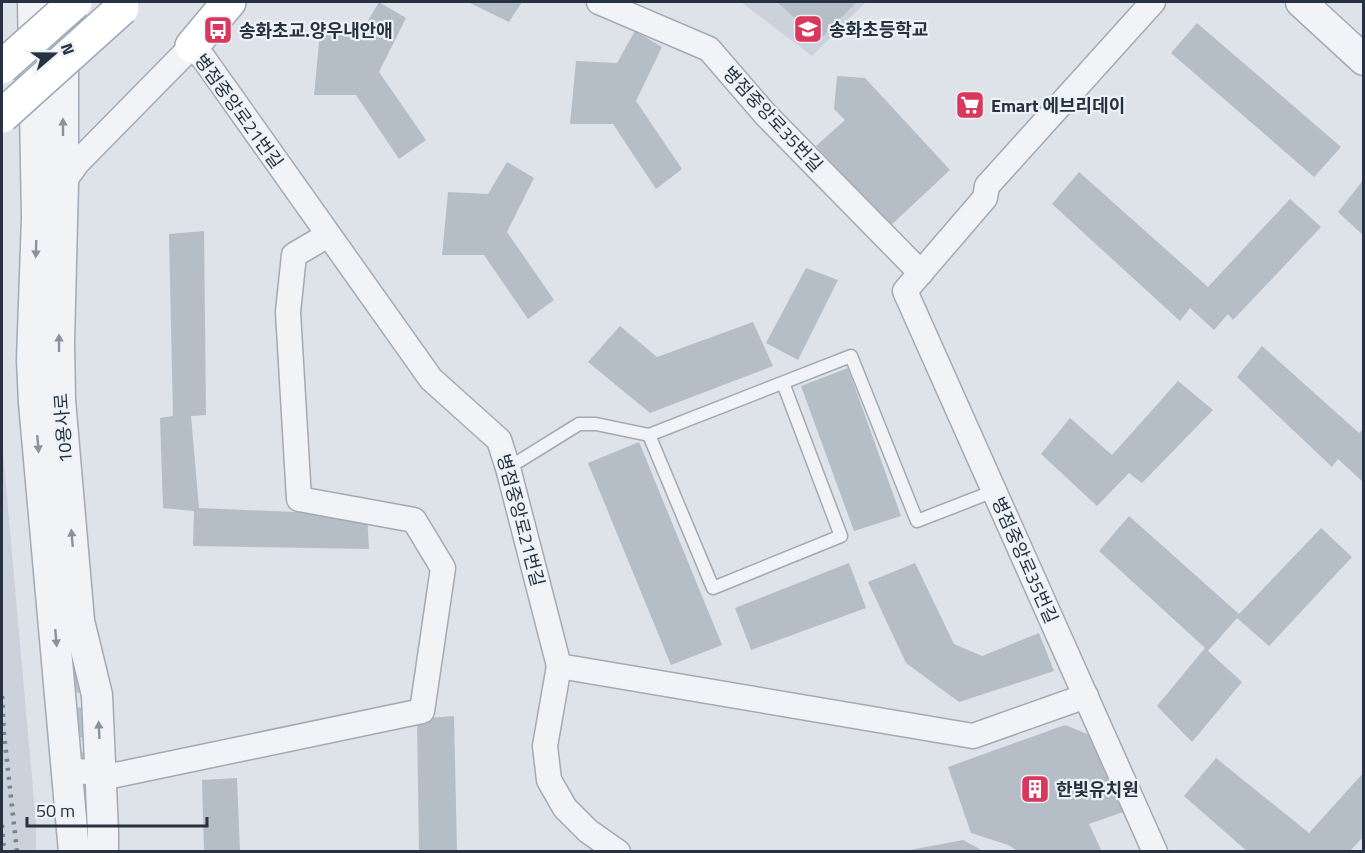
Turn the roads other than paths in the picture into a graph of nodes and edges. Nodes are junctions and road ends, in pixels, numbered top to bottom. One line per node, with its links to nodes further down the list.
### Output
1 (33, 2): 14 (street, 10용사로)
2 (63, 2): 13 (street, 10용사로, one-way to 2)
3 (75, 2): 11 (main road, bridge)
4 (229, 2): 9 (main road)
5 (599, 2): 16 (street, 병점중앙로35번길)
6 (1153, 2): 16 (street, 병점중앙로35번길)
7 (1301, 2): 10 (street)
8 (126, 5): 12 (main road, bridge)
9 (192, 46): 13 (street); 15 (street, 병점중앙로21번길)
10 (1364, 60)
11 (2, 67)
12 (2, 116)
13 (63, 182): 14 (street); 24 (street, 10용사로, one-way to 13)
14 (38, 218): 23 (street, 10용사로, one-way to 23)
15 (328, 235): 19 (street, 병점중앙로21번길); 24 (street)
16 (921, 273): 20 (street, 병점중앙로35번길)
17 (783, 383): 18 (lane); 18 (lane); 20 (lane)
18 (649, 435): 19 (lane)
19 (508, 468): 21 (street, 병점중앙로21번길)
20 (994, 490): 22 (street, 병점중앙로35번길)
21 (559, 666): 22 (street); 27 (street, 병점중앙로21번길)
22 (1086, 696): 28 (street, 병점중앙로35번길)
23 (68, 770): 24 (street); 25 (street, 10용사로)
24 (101, 773): 26 (street, 10용사로)
25 (74, 852)
26 (102, 852)
27 (618, 852)
28 (1155, 852)

